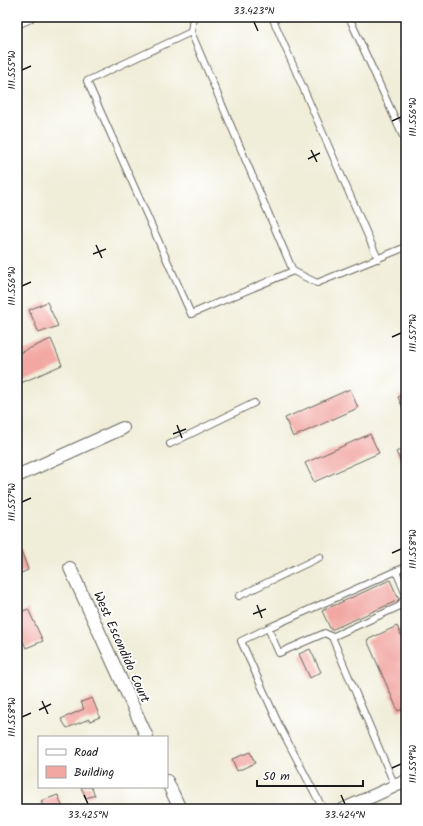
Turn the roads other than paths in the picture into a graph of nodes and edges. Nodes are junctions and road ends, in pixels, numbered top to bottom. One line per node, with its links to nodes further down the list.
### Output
1 (28, 17): 5 (street)
2 (193, 17): 6 (lane)
3 (272, 17): 9 (lane)
4 (349, 17): 7 (lane)
5 (17, 22)
6 (191, 32): 10 (lane); 10 (lane)
7 (406, 143)
8 (406, 247): 9 (lane)
9 (378, 259): 10 (lane)
10 (293, 271)
11 (254, 403): 13 (lane)
12 (123, 428): 14 (street)
13 (170, 444)
14 (17, 476)
15 (320, 557): 19 (lane)
16 (406, 567): 18 (lane)
17 (70, 568): 22 (street, West Escondido Court)
18 (396, 571): 20 (lane); 21 (lane)
19 (239, 596)
20 (268, 628): 21 (lane); 26 (lane)
21 (332, 637): 24 (lane)
22 (147, 736)
23 (168, 784): 25 (street)
24 (401, 784): 27 (street)
25 (180, 809)
26 (323, 809)
27 (344, 809)

